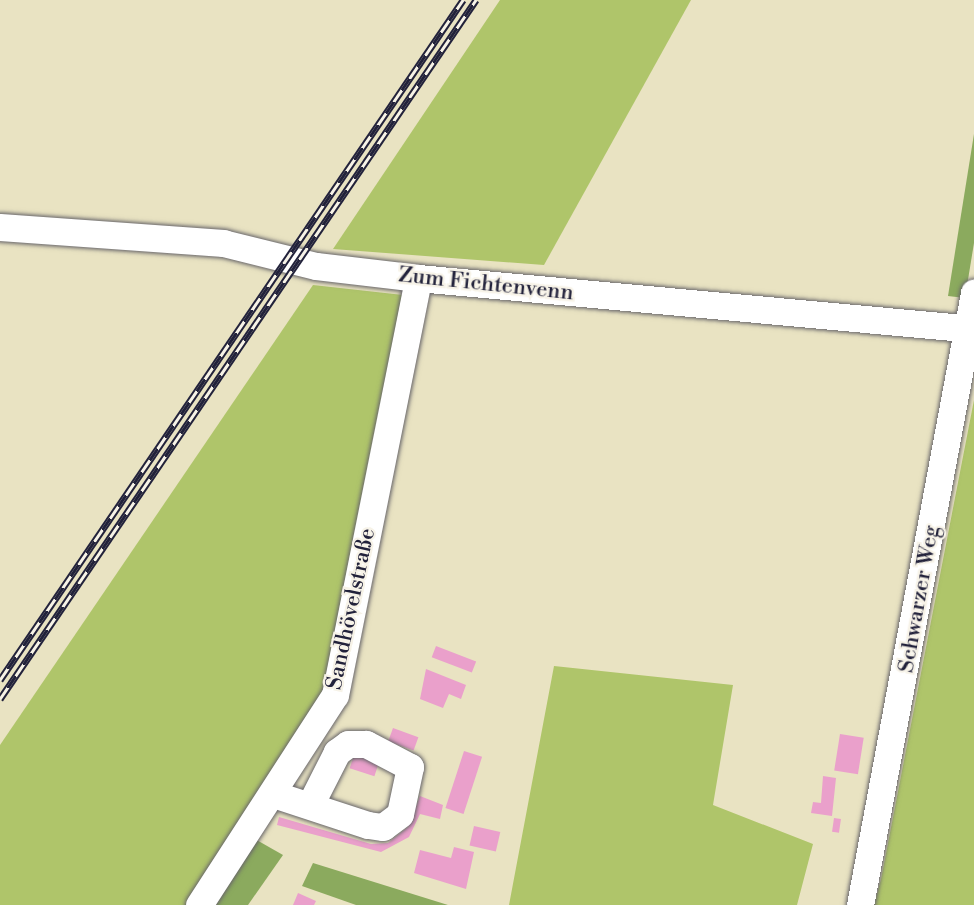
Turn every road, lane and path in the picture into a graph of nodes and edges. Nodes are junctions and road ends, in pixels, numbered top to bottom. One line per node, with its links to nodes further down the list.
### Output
1 (0, 227): 2 (street, Zum Fichtenvenn)
2 (418, 278): 4 (street, Zum Fichtenvenn); 5 (street, Sandhövelstraße)
3 (974, 293): 4 (street, Schwarzer Weg)
4 (971, 329): 8 (street, Schwarzer Weg)
5 (273, 794): 6 (street); 7 (street, Sandhövelstraße)
6 (310, 806)
7 (199, 905)
8 (860, 905)

